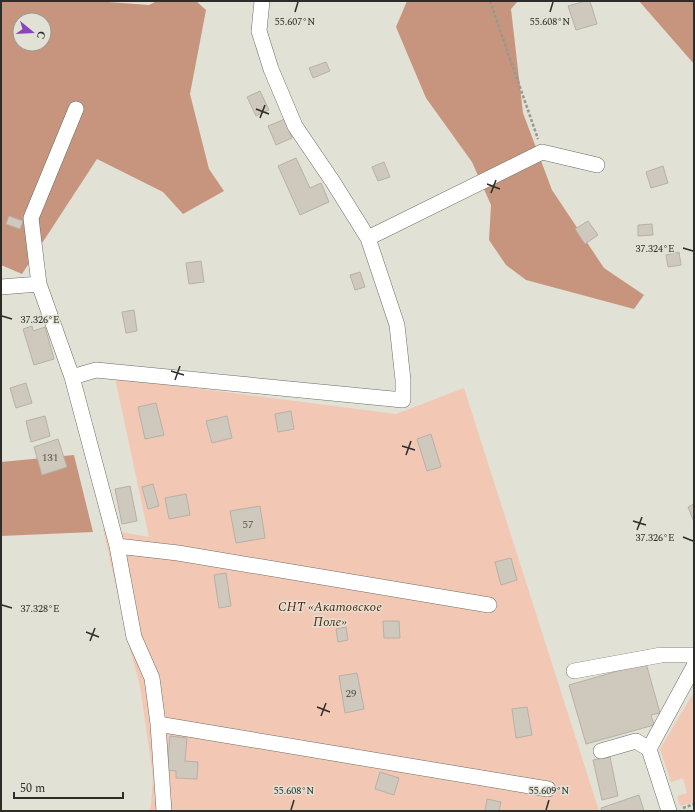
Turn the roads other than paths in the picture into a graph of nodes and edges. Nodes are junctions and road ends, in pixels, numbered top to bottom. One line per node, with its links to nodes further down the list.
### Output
1 (262, 1): 4 (street)
2 (76, 109): 5 (street)
3 (597, 164): 4 (street)
4 (368, 238): 7 (street)
5 (39, 284): 6 (street); 7 (street)
6 (1, 288)
7 (72, 377): 8 (street)
8 (117, 546): 9 (street); 13 (street)
9 (489, 605)
10 (694, 655): 12 (street)
11 (694, 666): 14 (street)
12 (574, 671)
13 (158, 724): 16 (street); 17 (street)
14 (649, 749): 15 (street); 18 (street)
15 (601, 750)
16 (548, 789)
17 (164, 811)
18 (669, 811)

